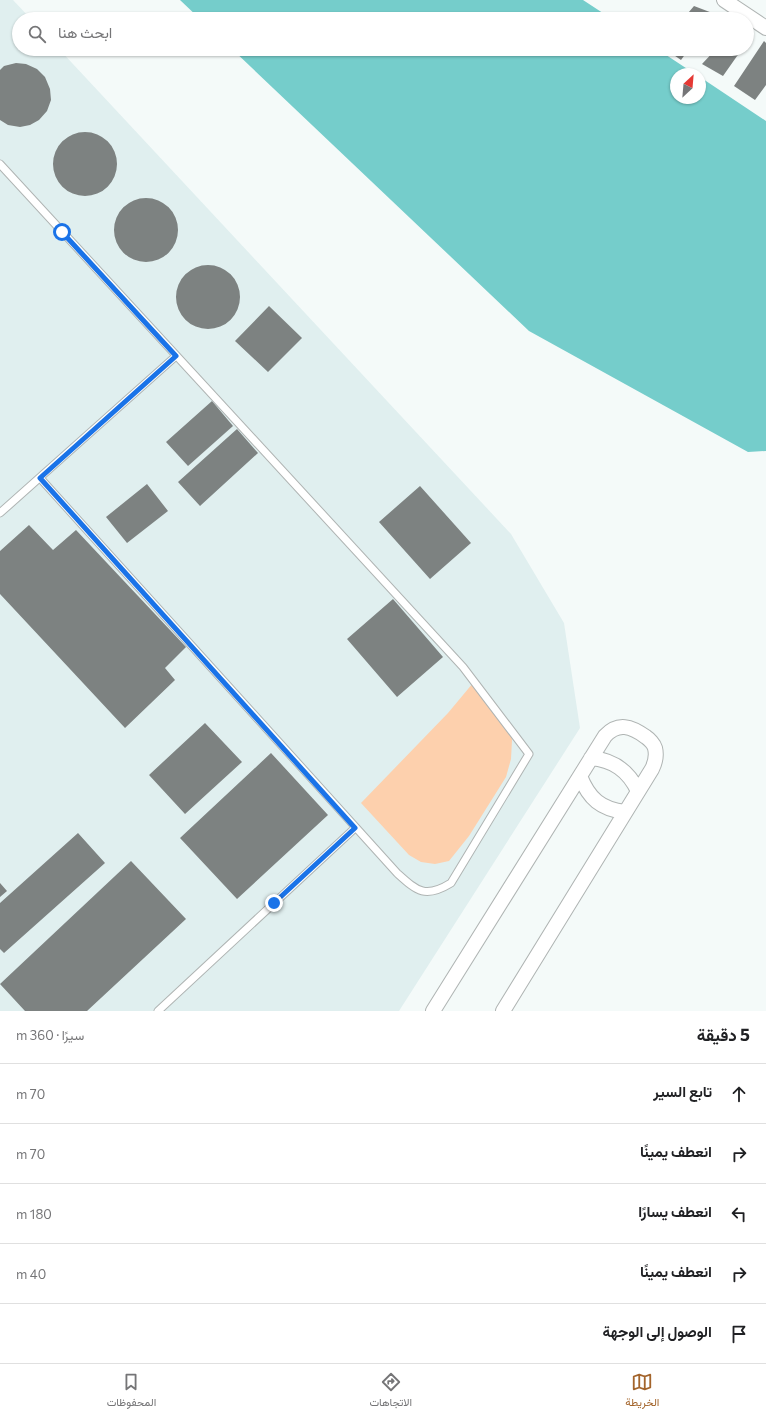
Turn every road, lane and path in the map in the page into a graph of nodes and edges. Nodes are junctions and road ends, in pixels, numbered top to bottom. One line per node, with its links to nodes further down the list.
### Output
1 (724, 0): 2 (street)
2 (744, 12)
3 (754, 18): 4 (street)
4 (765, 25)
5 (0, 164): 6 (lane)
6 (176, 356): 7 (lane); 13 (lane)
7 (40, 478): 8 (lane); 13 (lane)
8 (0, 513)
9 (591, 758): 10 (street); 11 (street); 11 (street)
10 (580, 776): 12 (street); 15 (street)
11 (638, 791): 12 (street)
12 (625, 812): 16 (street)
13 (355, 828): 14 (lane)
14 (158, 1011)
15 (434, 1011)
16 (503, 1011)

